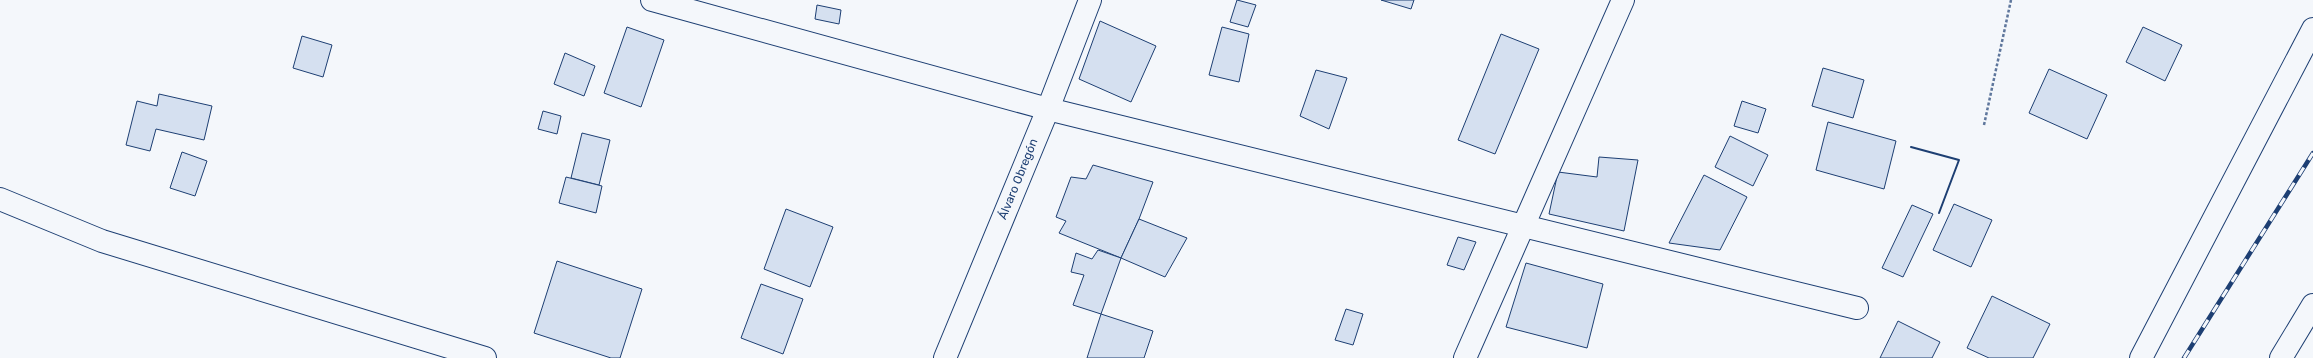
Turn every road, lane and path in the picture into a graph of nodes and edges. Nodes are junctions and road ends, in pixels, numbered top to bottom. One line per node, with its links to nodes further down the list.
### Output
1 (1090, 0): 6 (street, Álvaro Obregón)
2 (1623, 0): 9 (street)
3 (2011, 0): 7 (path)
4 (667, 2): 6 (street)
5 (2313, 29): 15 (street)
6 (1048, 109): 9 (street); 13 (street, Álvaro Obregón)
7 (1984, 125)
8 (0, 199): 12 (street)
9 (1522, 226): 11 (street); 14 (street)
10 (2313, 305): 16 (street)
11 (1858, 308)
12 (486, 358)
13 (945, 358)
14 (1465, 358)
15 (2141, 358)
16 (2281, 358)

